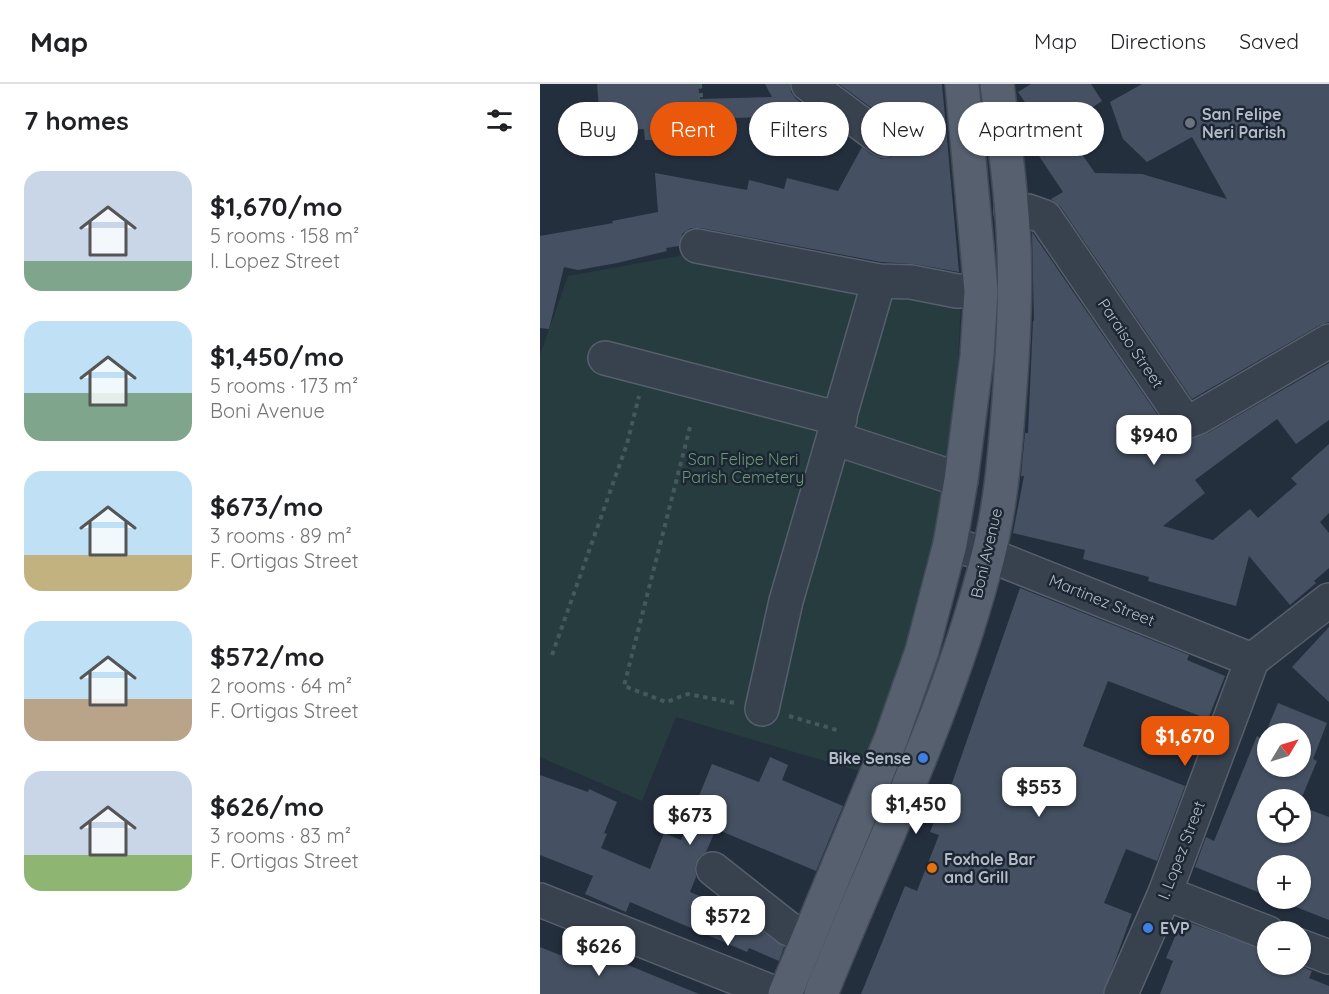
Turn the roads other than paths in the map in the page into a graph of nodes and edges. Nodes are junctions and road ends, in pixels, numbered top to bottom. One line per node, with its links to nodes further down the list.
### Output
1 (808, 84): 4 (street)
2 (962, 84): 8 (main road)
3 (998, 84): 5 (main road, Boni Avenue)
4 (861, 124)
5 (1011, 211): 9 (street, Paraiso Street); 14 (main road, Boni Avenue)
6 (697, 246): 7 (street)
7 (879, 281): 8 (street); 11 (street)
8 (981, 291): 12 (main road)
9 (1329, 340)
10 (605, 358): 11 (street)
11 (837, 429): 12 (street); 17 (street)
12 (961, 480): 13 (main road)
13 (950, 544): 14 (street, Martinez Street); 22 (main road)
14 (988, 555): 16 (street, Martinez Street); 27 (main road, Boni Avenue)
15 (1329, 600): 16 (street)
16 (1252, 660): 19 (street, I. Lopez Street)
17 (762, 709)
18 (713, 869): 22 (street)
19 (1165, 892): 21 (street); 28 (street, I. Lopez Street)
20 (540, 900): 25 (street)
21 (1257, 929)
22 (809, 937): 26 (main road)
23 (1311, 950): 24 (street)
24 (1329, 957)
25 (777, 994)
26 (785, 994)
27 (821, 994)
28 (1121, 994)

